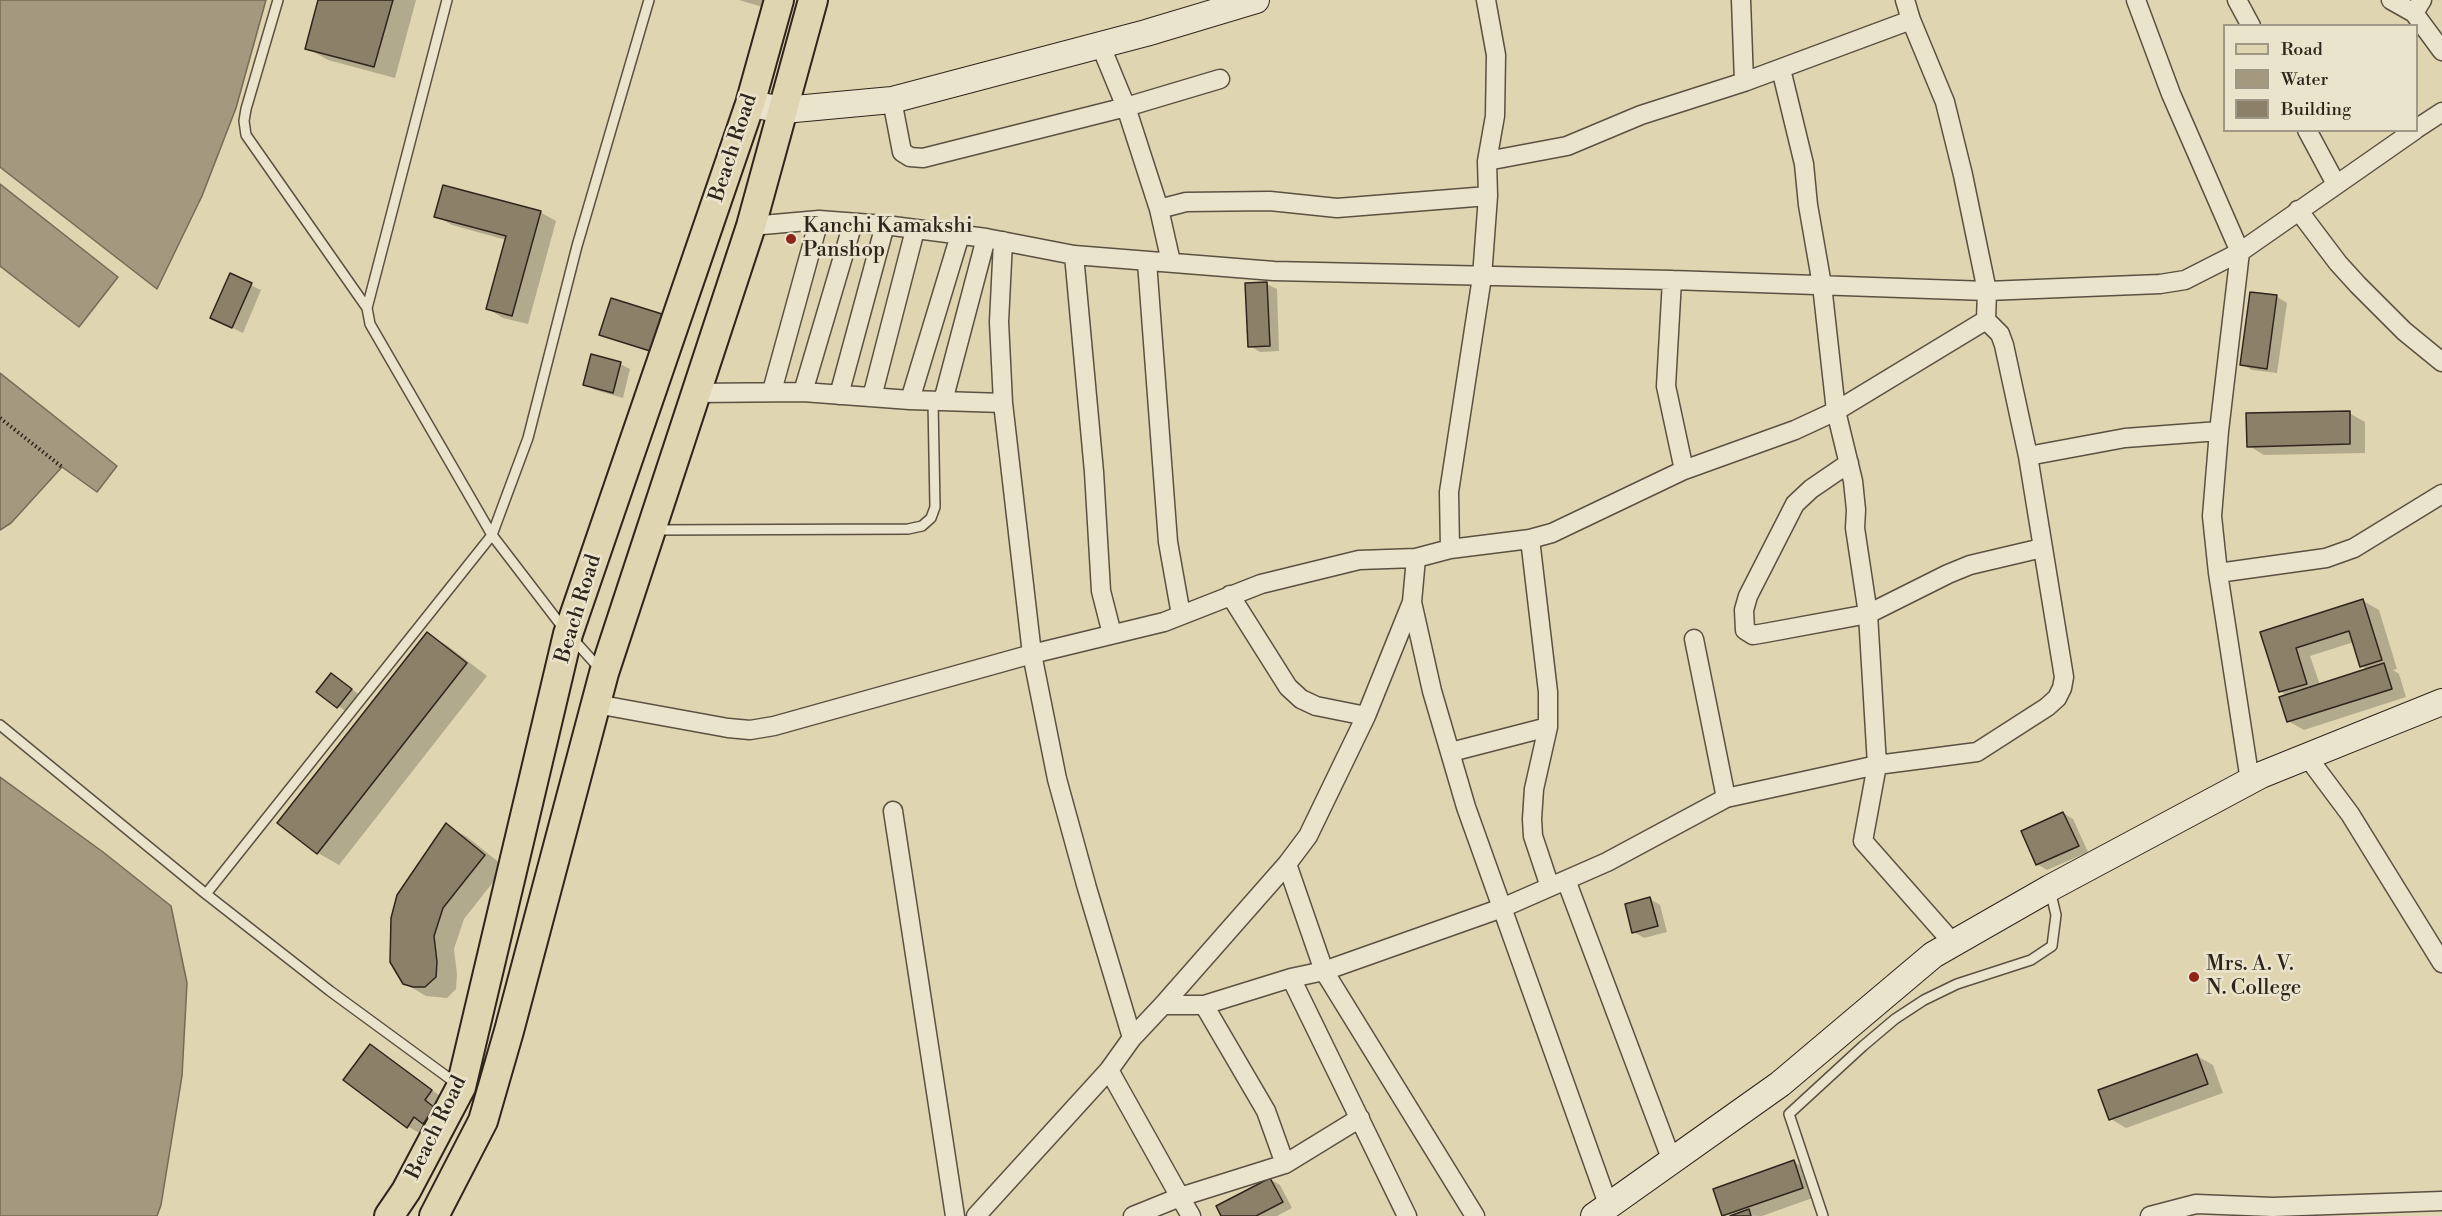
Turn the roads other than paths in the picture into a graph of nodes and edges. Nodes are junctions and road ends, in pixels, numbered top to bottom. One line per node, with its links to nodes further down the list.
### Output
1 (278, 0): 49 (lane)
2 (447, 0): 49 (lane)
3 (649, 0): 67 (lane)
4 (779, 0): 22 (main road, Beach Road)
5 (813, 0): 24 (main road, Beach Road)
6 (1257, 0): 16 (street)
7 (1486, 0): 29 (street)
8 (1741, 0): 20 (street)
9 (1905, 0): 14 (street)
10 (2136, 0): 41 (street)
11 (2237, 0): 15 (street)
12 (2391, 0): 13 (street)
13 (2418, 6): 17 (street)
14 (1911, 20): 18 (street); 48 (street)
15 (2250, 24)
16 (1100, 44): 21 (street); 23 (street)
17 (2442, 51)
18 (1781, 69): 20 (street); 47 (street)
19 (1220, 79): 23 (street)
20 (1744, 82): 29 (street)
21 (892, 100): 23 (street); 24 (street)
22 (750, 104): 24 (street); 77 (main road, Beach Road)
23 (1126, 107): 32 (street)
24 (784, 110): 37 (main road, Beach Road)
25 (2442, 112): 26 (street)
26 (2418, 129)
27 (2308, 132): 30 (street)
28 (2413, 132): 30 (street)
29 (1487, 161): 31 (street)
30 (2336, 184): 33 (street)
31 (1488, 196): 32 (street); 45 (street)
32 (1159, 209): 44 (street)
33 (2298, 210): 41 (street); 51 (street)
34 (819, 220): 35 (street); 37 (street); 52 (street)
35 (853, 223): 36 (street); 53 (street)
36 (885, 225): 38 (street); 55 (street)
37 (752, 226): 54 (main road, Beach Road)
38 (915, 230): 39 (street); 56 (street)
39 (960, 235): 40 (street); 57 (street)
40 (995, 239): 42 (street); 58 (street); 59 (street)
41 (2240, 252): 48 (street); 61 (street)
42 (1074, 255): 43 (street); 78 (street)
43 (1147, 262): 44 (street); 76 (street)
44 (1172, 262): 45 (street)
45 (1482, 277): 46 (street); 70 (street)
46 (1672, 280): 47 (street); 64 (street)
47 (1822, 285): 48 (street); 60 (street)
48 (1987, 291): 50 (street)
49 (367, 308): 67 (lane)
50 (1986, 320): 60 (street); 62 (street)
51 (2442, 362)
52 (772, 392): 53 (street); 54 (street)
53 (803, 392): 55 (street)
54 (695, 393): 66 (main road, Beach Road)
55 (839, 395): 56 (street)
56 (872, 397): 57 (street)
57 (910, 400): 58 (street)
58 (938, 401): 59 (street); 66 (lane)
59 (1003, 403): 80 (street)
60 (1836, 411): 63 (street); 64 (street)
61 (2219, 431): 62 (street); 72 (street)
62 (2028, 456): 69 (street)
63 (1849, 464): 75 (street); 75 (street)
64 (1684, 470): 68 (street)
65 (2442, 494): 72 (street)
66 (650, 530): 81 (main road, Beach Road)
67 (492, 535): 77 (lane); 96 (lane)
68 (1530, 539): 70 (street); 86 (street)
69 (2042, 548): 75 (street); 89 (street)
70 (1450, 549): 71 (street)
71 (1416, 558): 73 (street); 74 (street)
72 (2218, 573): 90 (street)
73 (1230, 595): 76 (street); 84 (street)
74 (1412, 602): 84 (street); 87 (street)
75 (1868, 614): 89 (street)
76 (1181, 615): 78 (street)
77 (568, 634): 81 (lane); 106 (main road, Beach Road)
78 (1112, 634): 80 (street)
79 (1694, 639): 91 (street)
80 (1032, 654): 83 (street); 104 (street)
81 (604, 673): 83 (main road, Beach Road)
82 (2442, 702): 88 (street)
83 (596, 704): 114 (main road, Beach Road)
84 (1366, 716): 93 (street)
85 (0, 725): 96 (lane)
86 (1548, 727): 87 (street); 94 (street)
87 (1451, 753): 97 (street)
88 (2306, 755): 90 (street); 99 (street)
89 (1877, 765): 91 (street); 98 (street)
90 (2250, 781): 95 (street)
91 (1726, 798): 94 (street)
92 (893, 811): 115 (street)
93 (1287, 864): 100 (street); 102 (street)
94 (1558, 883): 97 (street); 108 (street)
95 (2050, 888): 98 (street); 121 (lane)
96 (206, 894): 106 (lane)
97 (1502, 908): 100 (street); 112 (street)
98 (1953, 943): 108 (street)
99 (2442, 963)
100 (1324, 971): 101 (street); 120 (street)
101 (1291, 978): 103 (street); 107 (street)
102 (1163, 1005): 103 (street); 104 (street)
103 (1204, 1005): 109 (street)
104 (1132, 1038): 105 (street)
105 (1109, 1070): 110 (street); 116 (street)
106 (461, 1088): 113 (main road, Beach Road)
107 (1360, 1118): 109 (street); 119 (street)
108 (1672, 1161): 112 (street)
109 (1285, 1164): 110 (street)
110 (1180, 1197): 117 (street); 118 (street)
111 (2442, 1201): 122 (street)
112 (1601, 1212)
113 (389, 1216)
114 (434, 1216)
115 (955, 1216)
116 (976, 1216)
117 (1133, 1216)
118 (1191, 1216)
119 (1407, 1216)
120 (1475, 1216)
121 (1823, 1216)
122 (2150, 1216)

